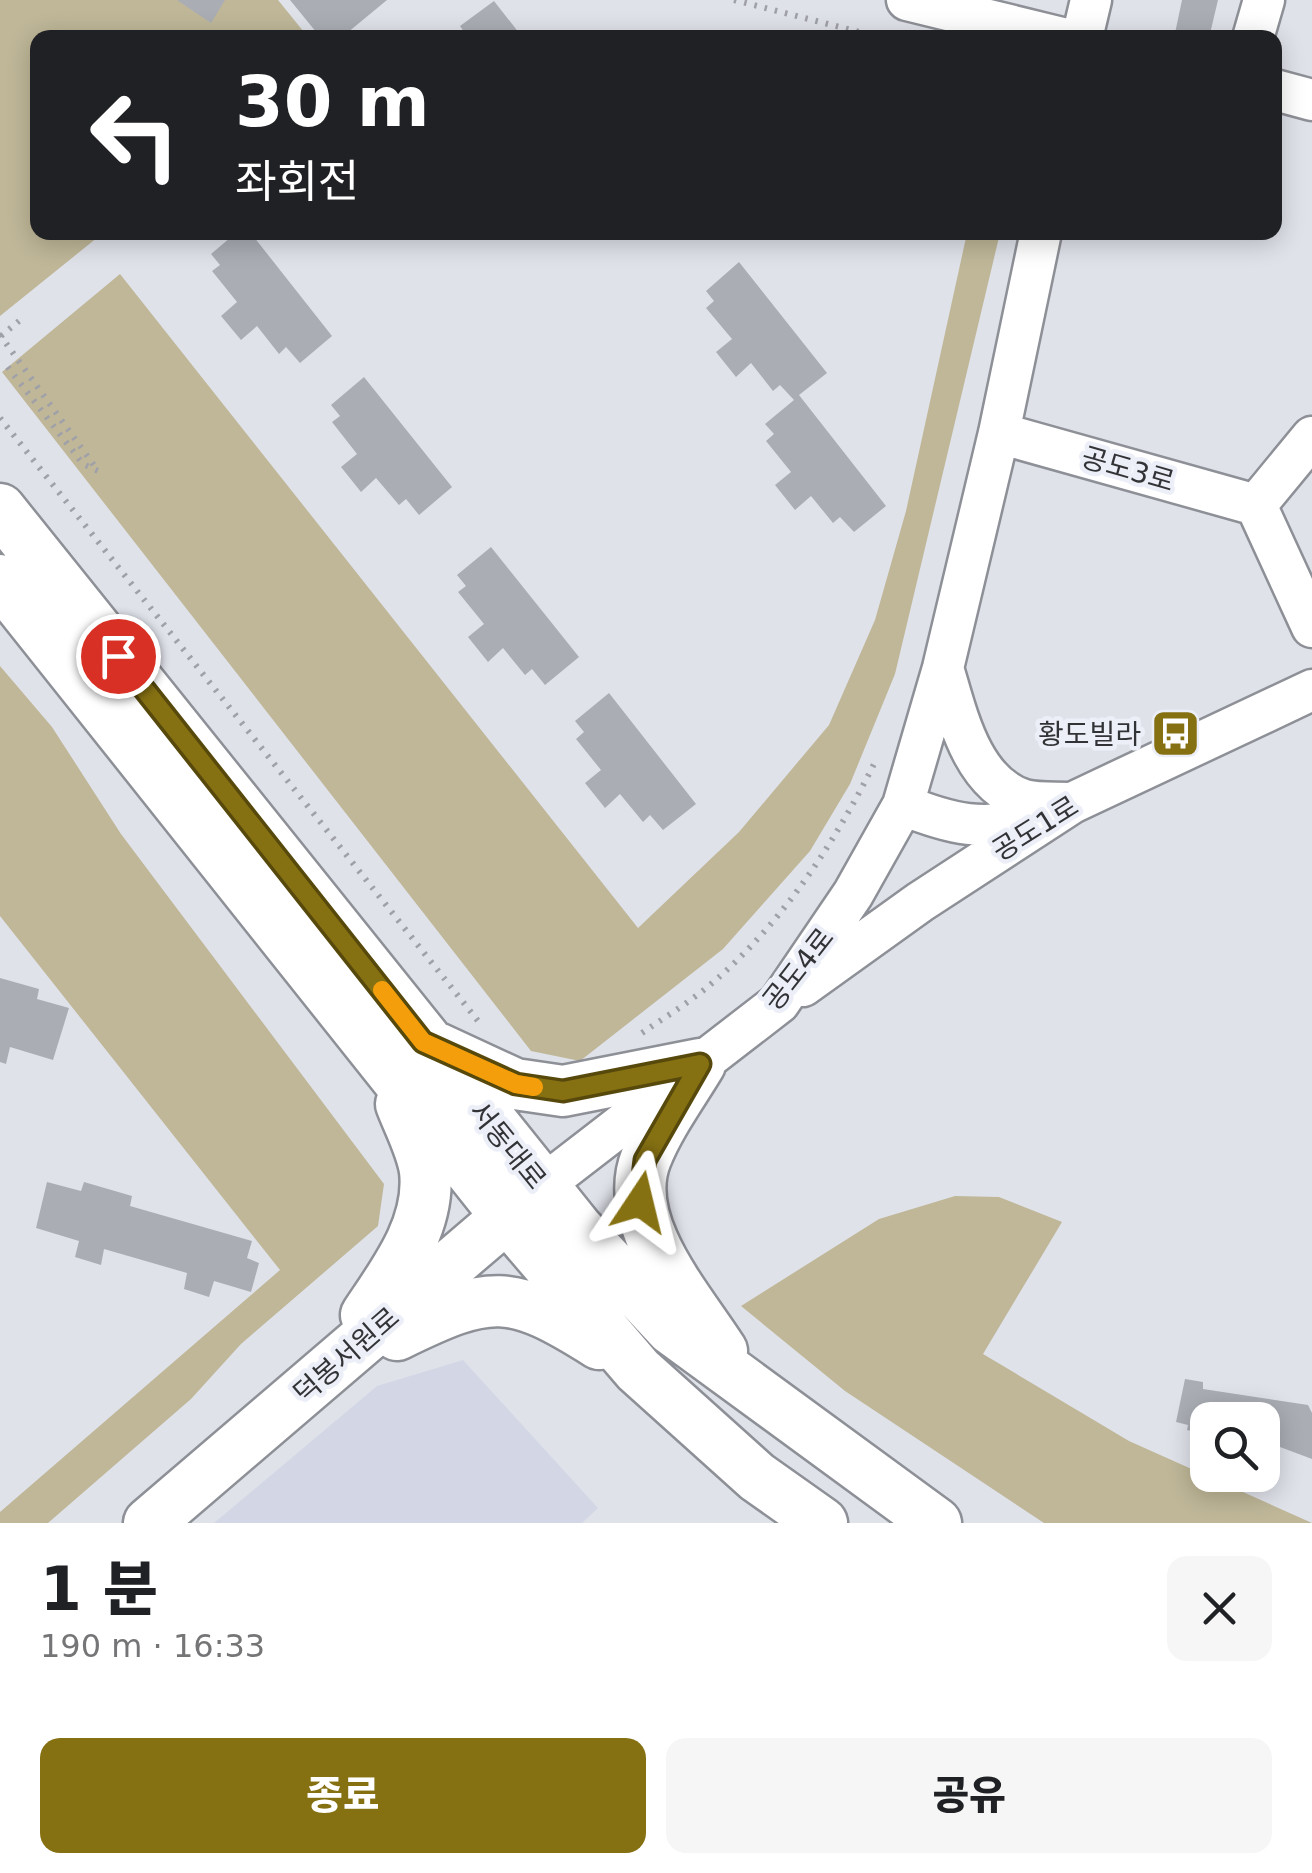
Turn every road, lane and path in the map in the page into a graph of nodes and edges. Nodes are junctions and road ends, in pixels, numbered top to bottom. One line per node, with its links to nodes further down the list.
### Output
1 (734, 0): 5 (path)
2 (907, 0): 6 (street)
3 (1090, 0): 7 (street)
4 (1264, 0): 8 (street)
5 (852, 30)
6 (1029, 30)
7 (1084, 30)
8 (1256, 30)
9 (1282, 92): 10 (street)
10 (1312, 100)
11 (1039, 240): 16 (street, 공도4로)
12 (25, 316): 13 (path)
13 (0, 336): 14 (path)
14 (4, 361)
15 (0, 418): 28 (path)
16 (999, 433): 18 (street, 공도3로); 22 (street, 공도4로)
17 (1312, 437): 18 (street)
18 (1256, 505): 21 (street)
19 (0, 508): 30 (main road, 서동대로)
20 (0, 580): 30 (main road, 서동대로)
21 (1312, 627)
22 (942, 668): 25 (street); 26 (street, 공도4로)
23 (1312, 690): 25 (street, 공도1로)
24 (880, 752): 29 (path)
25 (1072, 803): 26 (street); 27 (street, 공도1로)
26 (904, 805): 27 (street, 공도4로)
27 (779, 1002): 31 (street, 공도4로)
28 (481, 1024)
29 (633, 1040)
30 (405, 1052): 31 (main road); 32 (main road, 서동대로); 33 (main road)
31 (700, 1064): 32 (street, 공도4로); 35 (main road)
32 (524, 1201): 33 (main road, 덕봉서원로); 34 (main road, 서동대로); 35 (main road, 서동대로)
33 (334, 1366): 34 (main road); 36 (main road, 덕봉서원로)
34 (638, 1370): 37 (main road, 서동대로)
35 (743, 1385): 38 (main road, 서동대로)
36 (149, 1523)
37 (822, 1523)
38 (936, 1523)

